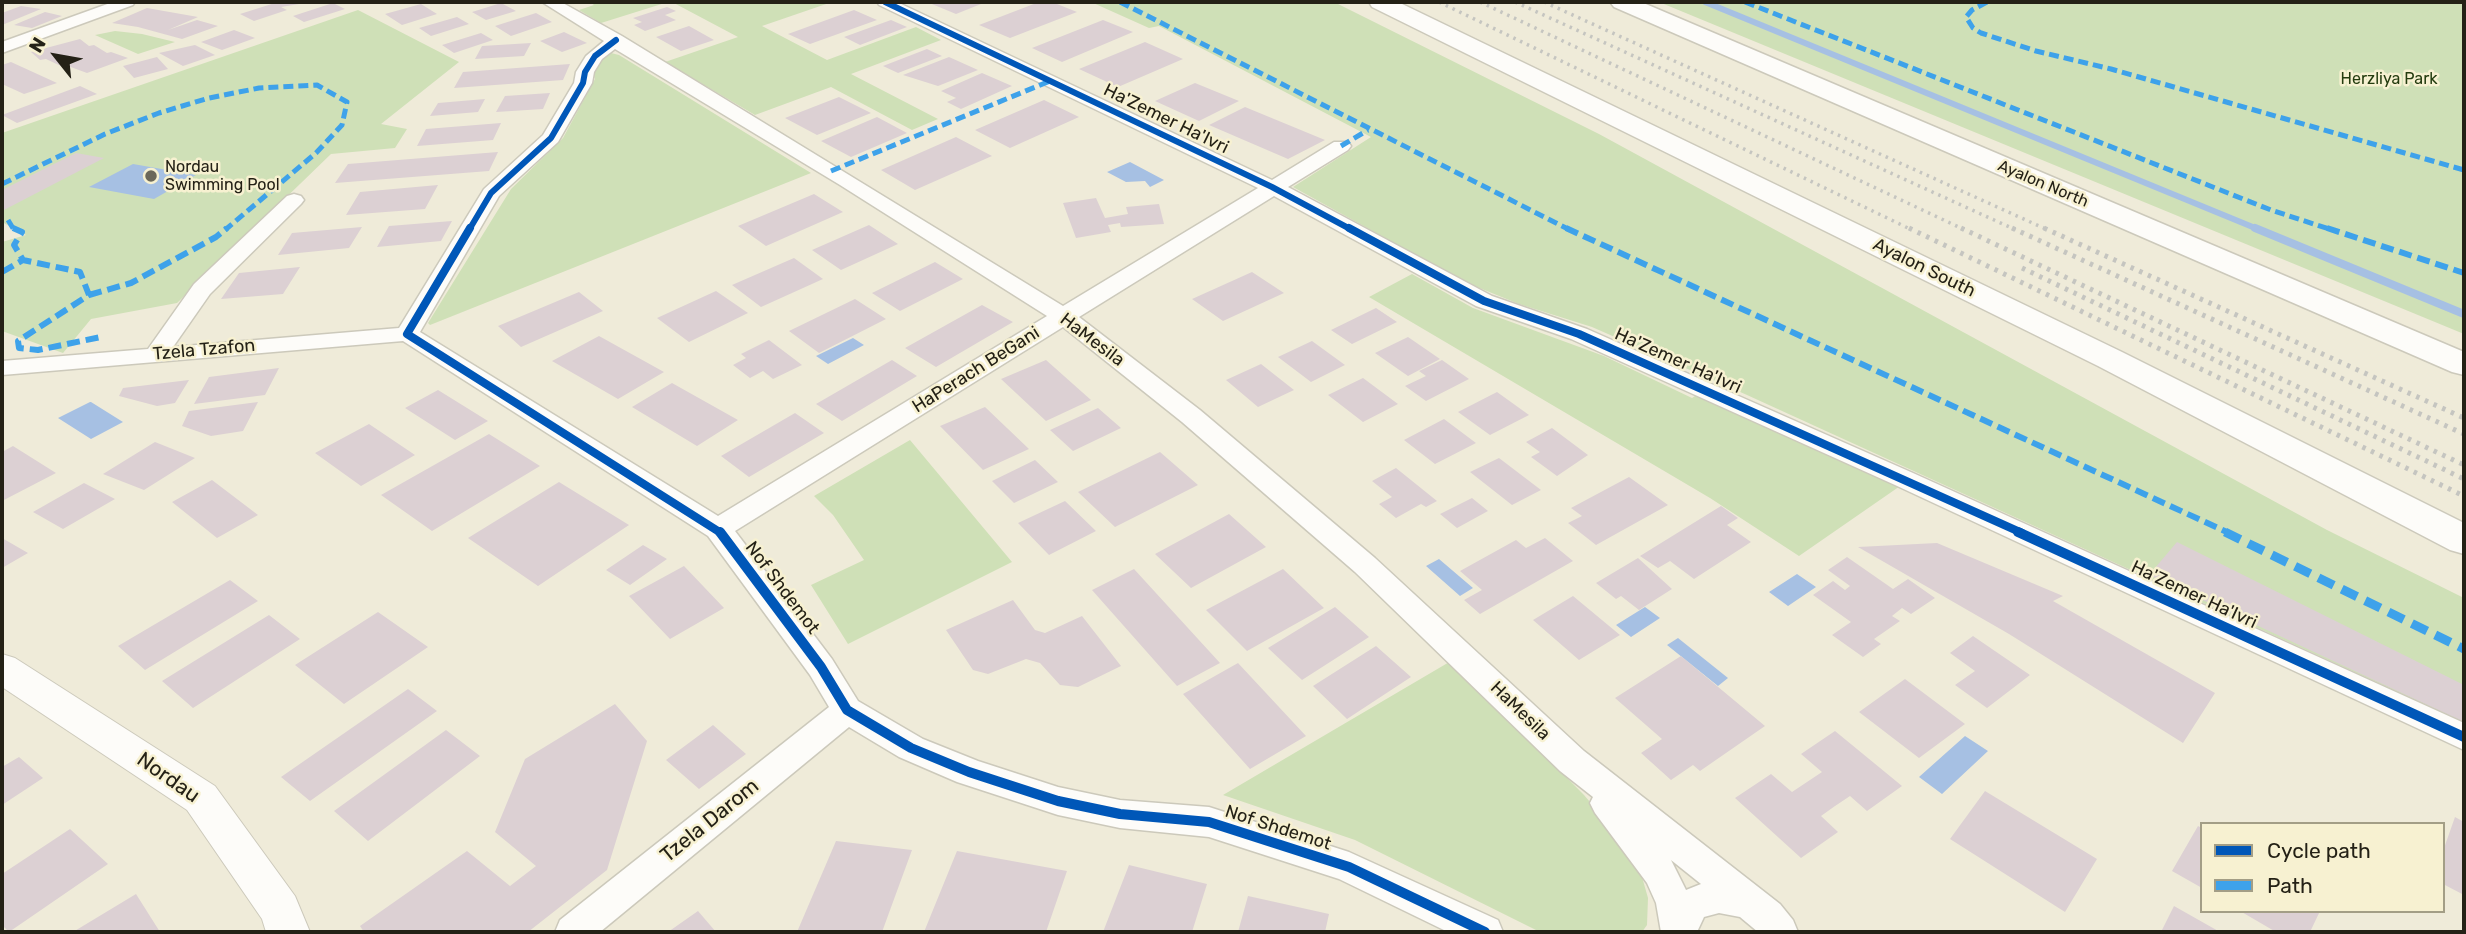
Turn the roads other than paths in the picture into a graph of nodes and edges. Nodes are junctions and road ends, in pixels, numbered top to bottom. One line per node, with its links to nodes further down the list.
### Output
1 (127, 2): 7 (street)
2 (550, 2): 6 (street, HaMesila)
3 (885, 2): 9 (street, Ha'Zemer Ha'Ivri)
4 (1380, 2): 17 (highway, Ayalon South)
5 (1622, 2): 14 (highway, Ayalon North)
6 (616, 40): 11 (street, HaMesila); 12 (street)
7 (2, 48)
8 (1341, 146): 9 (street, HaPerach BeGani)
9 (1272, 187): 11 (street, HaPerach BeGani); 20 (street, Ha'Zemer Ha'Ivri)
10 (294, 200): 13 (street)
11 (1063, 316): 16 (street, HaPerach BeGani); 21 (street, HaMesila)
12 (407, 334): 13 (street, Tzela Tzafon); 16 (street, Nof Shdemot)
13 (156, 354): 15 (street, Tzela Tzafon)
14 (2464, 365)
15 (2, 368)
16 (718, 529): 19 (street, Nof Shdemot)
17 (2464, 540)
18 (2, 668): 24 (street, Nordau)
19 (847, 710): 25 (street, Tzela Darom); 26 (street, Nof Shdemot)
20 (2464, 737)
21 (1572, 761): 22 (street, HaMesila); 23 (street, HaMesila)
22 (1774, 924): 23 (street)
23 (1679, 931)
24 (288, 932)
25 (573, 932)
26 (1485, 932)

